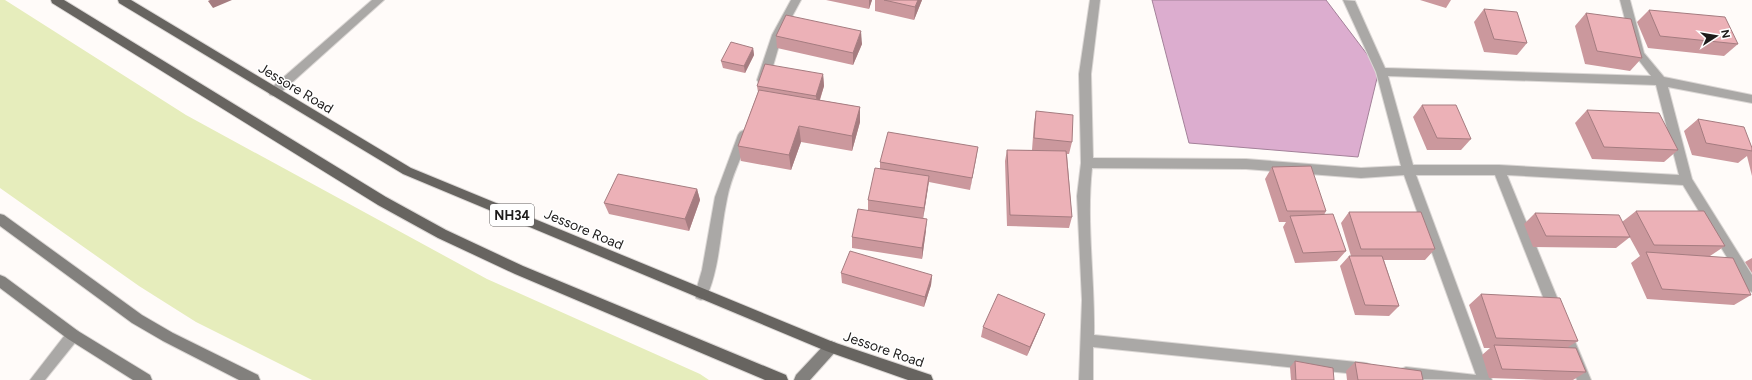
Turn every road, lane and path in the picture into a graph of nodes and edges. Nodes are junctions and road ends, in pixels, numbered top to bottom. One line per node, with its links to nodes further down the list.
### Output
1 (56, 0): 30 (main road)
2 (123, 0): 10 (main road, Jessore Road / NH34)
3 (379, 0): 10 (street)
4 (796, 0): 11 (street)
5 (1095, 0): 14 (street)
6 (1348, 0): 8 (street)
7 (1625, 0): 9 (street)
8 (1381, 72): 9 (street); 15 (street)
9 (1661, 81): 12 (street); 17 (street)
10 (274, 92): 21 (main road, Jessore Road / NH34)
11 (758, 93)
12 (1752, 99)
13 (749, 122): 21 (street)
14 (1087, 163): 15 (street); 23 (street)
15 (1408, 170): 16 (street); 35 (street)
16 (1499, 170): 17 (street); 36 (street)
17 (1686, 180): 20 (street)
18 (0, 220): 29 (street)
19 (0, 281): 22 (street)
20 (1752, 286)
21 (701, 294): 24 (main road, Jessore Road / NH34)
22 (73, 335): 27 (street); 28 (street)
23 (1087, 340): 25 (street); 33 (street)
24 (832, 346): 31 (street); 32 (main road, Jessore Road / NH34)
25 (1378, 370)
26 (1394, 372): 34 (street)
27 (37, 380)
28 (145, 380)
29 (253, 380)
30 (782, 380)
31 (801, 380)
32 (926, 380)
33 (1086, 380)
34 (1473, 380)
35 (1485, 380)
36 (1584, 380)

